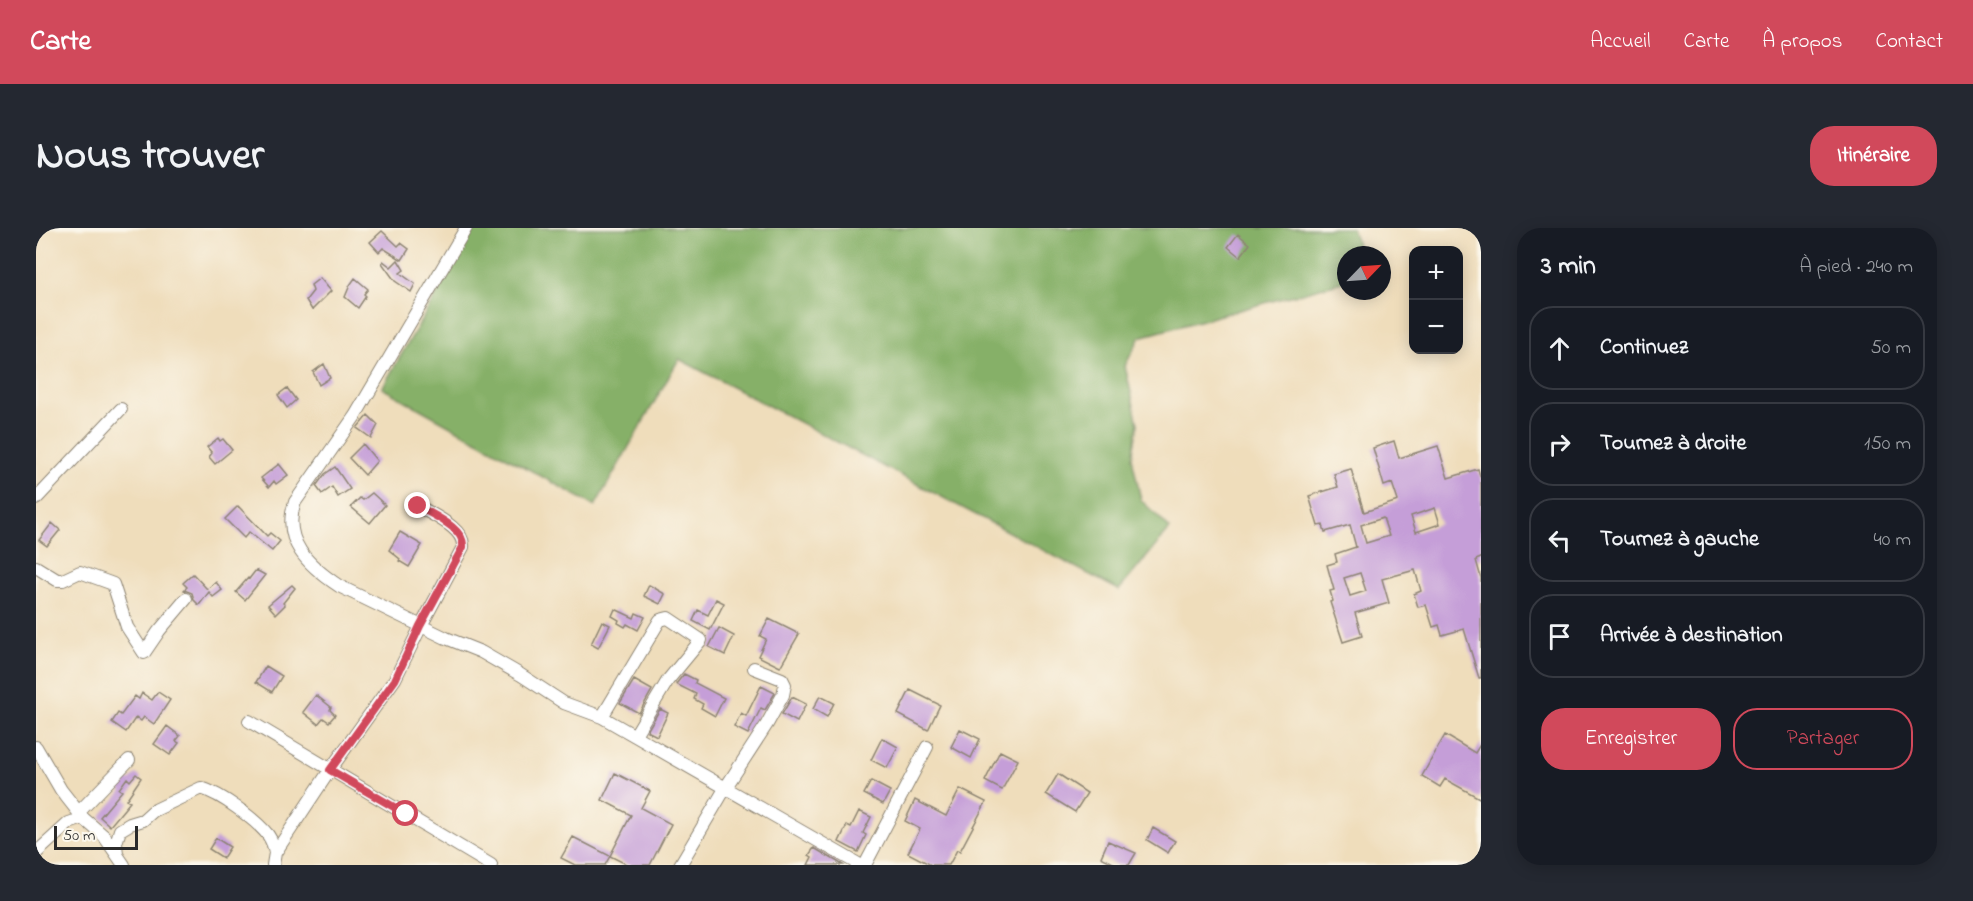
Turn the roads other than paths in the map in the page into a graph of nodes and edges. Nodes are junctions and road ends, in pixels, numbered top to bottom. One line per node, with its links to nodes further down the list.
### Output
1 (466, 228): 7 (street)
2 (121, 409): 3 (street)
3 (36, 499)
4 (418, 506): 7 (street)
5 (36, 567): 6 (street)
6 (186, 599)
7 (420, 626): 9 (street); 15 (street)
8 (754, 668): 16 (street)
9 (602, 717): 11 (street); 11 (street)
10 (249, 721): 15 (street)
11 (635, 735): 16 (street)
12 (36, 747): 17 (street)
13 (927, 747): 24 (street)
14 (129, 760): 17 (street)
15 (330, 770): 19 (street); 21 (street)
16 (726, 787): 22 (street); 23 (street)
17 (81, 815): 18 (street); 20 (street)
18 (36, 853)
19 (274, 859): 20 (street)
20 (121, 860)
21 (484, 863)
22 (680, 865)
23 (860, 865)
24 (865, 865)

